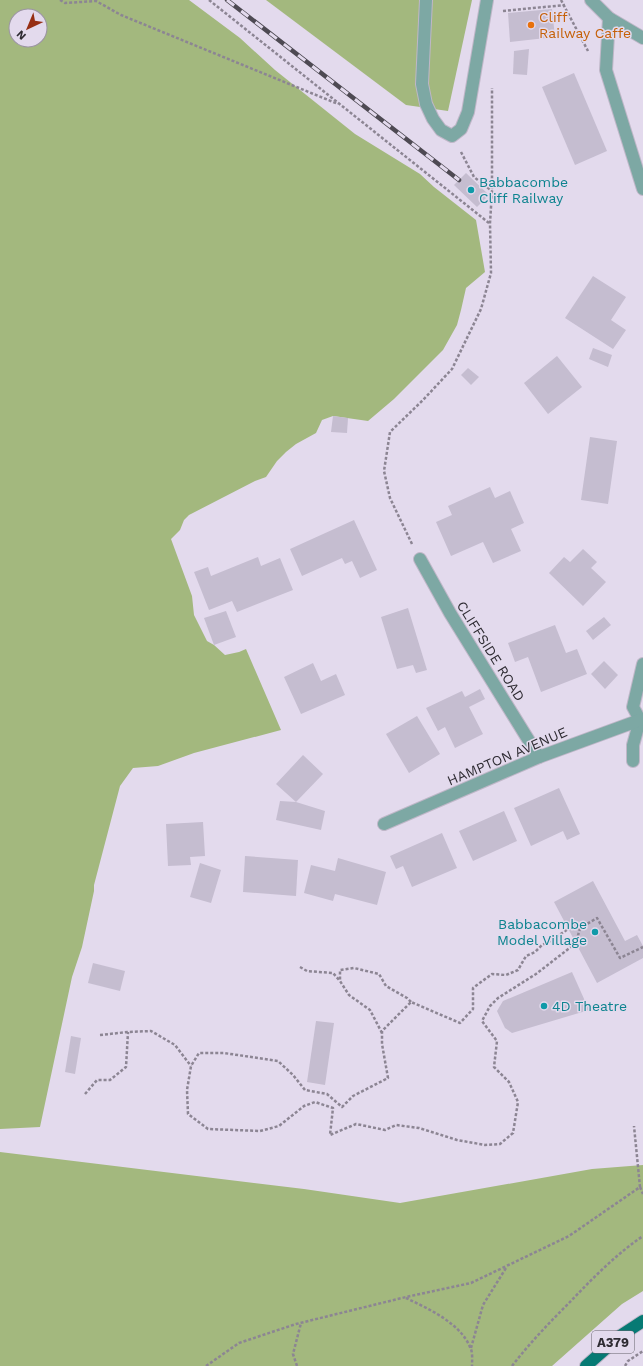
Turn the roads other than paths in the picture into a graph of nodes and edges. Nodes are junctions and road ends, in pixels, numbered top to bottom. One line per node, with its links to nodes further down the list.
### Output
1 (426, 0): 2 (street)
2 (487, 0)
3 (591, 0): 4 (street)
4 (609, 18): 5 (street); 6 (street)
5 (643, 38)
6 (643, 189)
7 (420, 559): 10 (street, CLIFFSIDE ROAD)
8 (643, 664): 9 (street)
9 (641, 721): 10 (street, HAMPTON AVENUE); 11 (street)
10 (539, 757): 12 (street, HAMPTON AVENUE)
11 (633, 761)
12 (384, 824)
13 (643, 1321): 14 (main road, A379)
14 (586, 1366)

